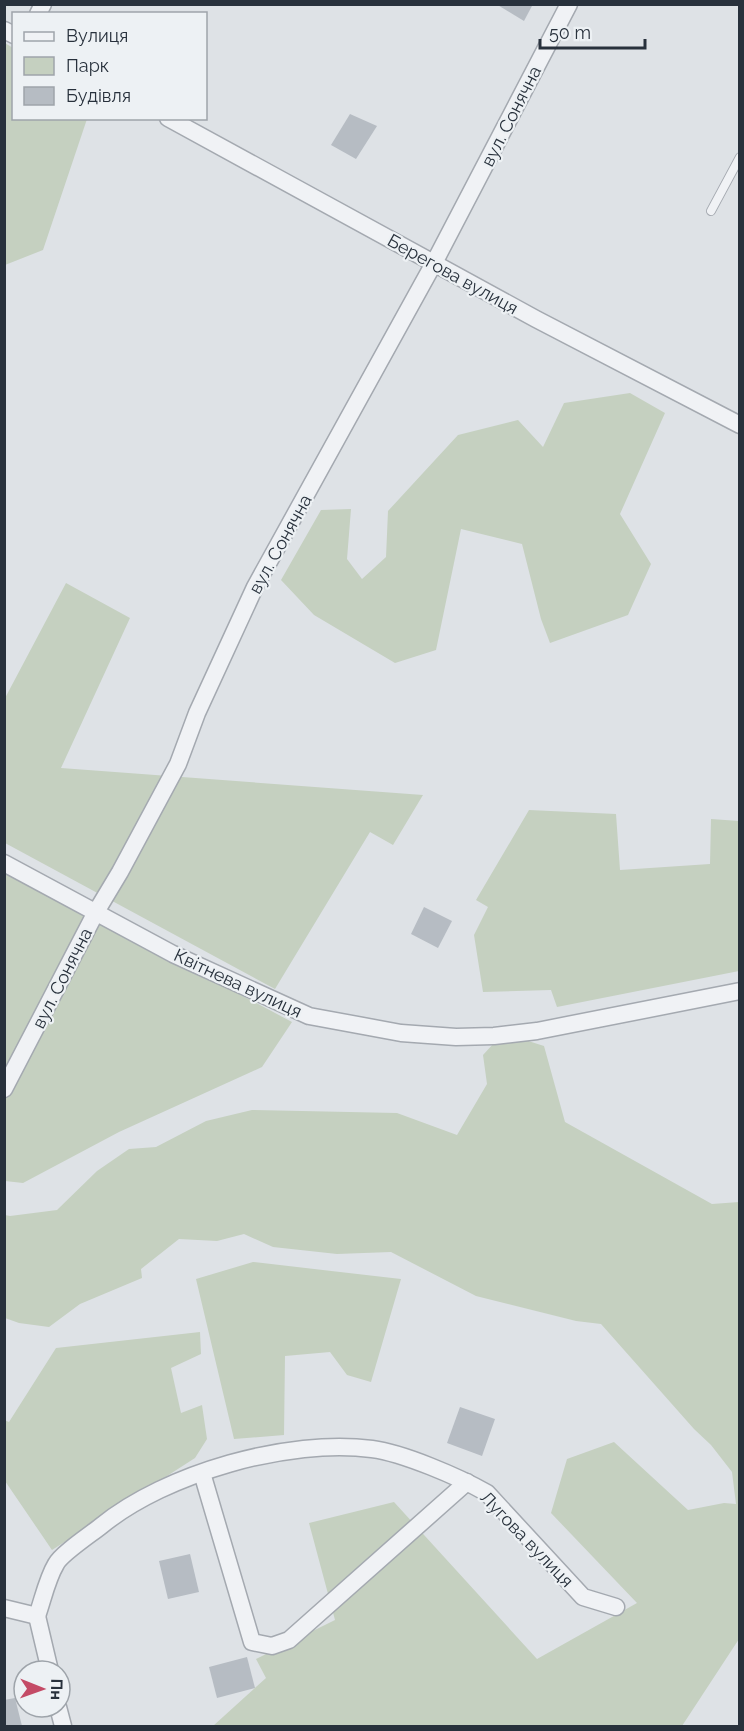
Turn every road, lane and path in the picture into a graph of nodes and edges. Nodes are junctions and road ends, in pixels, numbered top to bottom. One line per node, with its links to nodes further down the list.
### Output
1 (569, 4): 5 (street, вул. Сонячна)
2 (172, 120): 5 (street, Берегова вулиця)
3 (740, 157): 4 (lane)
4 (711, 212)
5 (434, 263): 6 (street, Берегова вулиця); 8 (street, вул. Сонячна)
6 (740, 425)
7 (4, 863): 8 (street, Квітнева вулиця)
8 (96, 912): 9 (street, Квітнева вулиця); 10 (street, вул. Сонячна)
9 (740, 991)
10 (4, 1089)
11 (202, 1473): 12 (street, Лугова вулиця); 12 (street); 15 (street, Лугова вулиця)
12 (467, 1482): 13 (street, Лугова вулиця)
13 (616, 1607)
14 (4, 1608): 15 (street)
15 (37, 1616): 16 (street)
16 (47, 1659)

